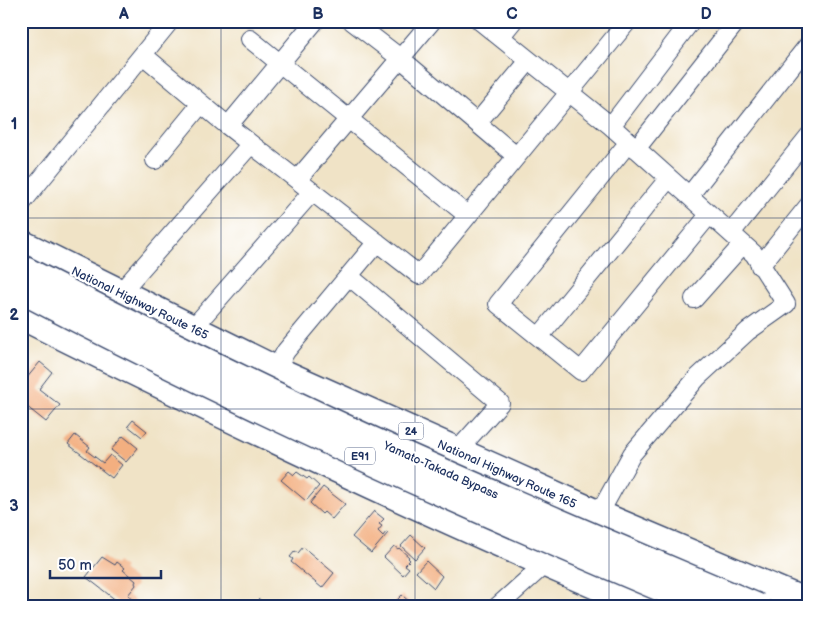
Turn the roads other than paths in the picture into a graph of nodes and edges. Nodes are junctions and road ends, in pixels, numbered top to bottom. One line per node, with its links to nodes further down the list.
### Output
1 (170, 21): 13 (street)
2 (315, 21): 15 (street)
3 (352, 21): 14 (street)
4 (432, 21): 14 (street)
5 (480, 21): 10 (street)
6 (513, 21): 10 (street)
7 (628, 21): 17 (street)
8 (691, 21): 22 (street)
9 (737, 21): 25 (street)
10 (500, 37): 17 (street)
11 (250, 39): 15 (street)
12 (809, 44): 31 (street)
13 (143, 55): 18 (street); 32 (street)
14 (400, 58): 19 (street); 20 (street)
15 (280, 63): 19 (street); 21 (street)
16 (522, 68): 20 (street)
17 (570, 92): 22 (street); 26 (street)
18 (201, 104): 21 (street); 27 (street)
19 (349, 119): 29 (street); 34 (street)
20 (477, 123): 26 (street)
21 (228, 126): 24 (street)
22 (611, 126): 25 (street)
23 (809, 136): 36 (street)
24 (250, 144): 29 (street); 43 (street)
25 (632, 146): 28 (street); 48 (street)
26 (516, 156): 34 (street)
27 (155, 160)
28 (669, 178): 31 (street); 48 (street)
29 (297, 180): 30 (street)
30 (312, 192): 37 (street); 47 (street)
31 (688, 196): 35 (street)
32 (21, 204)
33 (809, 205): 39 (street)
34 (468, 215): 37 (street)
35 (709, 215): 36 (street); 48 (street)
36 (737, 239): 39 (street); 44 (street)
37 (377, 242): 41 (street)
38 (21, 243): 43 (highway, National Highway Route 165 / 24)
39 (760, 266): 54 (street)
40 (21, 268): 60 (highway, Yamato-Takada Bypass / E91, bridge)
41 (350, 276): 50 (street); 52 (street)
42 (21, 290): 59 (highway, Yamato-Takada Bypass / E91, bridge)
43 (120, 293): 45 (highway, National Highway Route 165 / 24)
44 (694, 299)
45 (144, 306): 47 (highway, National Highway Route 165 / 24); 49 (street)
46 (21, 316): 49 (highway)
47 (192, 329): 50 (highway, National Highway Route 165 / 24)
48 (539, 337)
49 (115, 363): 51 (highway)
50 (275, 369): 51 (street); 52 (highway, National Highway Route 165 / 24)
51 (244, 427): 53 (highway)
52 (454, 450): 53 (street); 54 (highway, National Highway Route 165 / 24)
53 (405, 502): 55 (highway)
54 (599, 514): 55 (street); 56 (highway, National Highway Route 165 / 24)
55 (550, 566): 57 (street); 58 (highway)
56 (809, 603)
57 (498, 607)
58 (646, 607)
59 (706, 607)
60 (758, 607)

